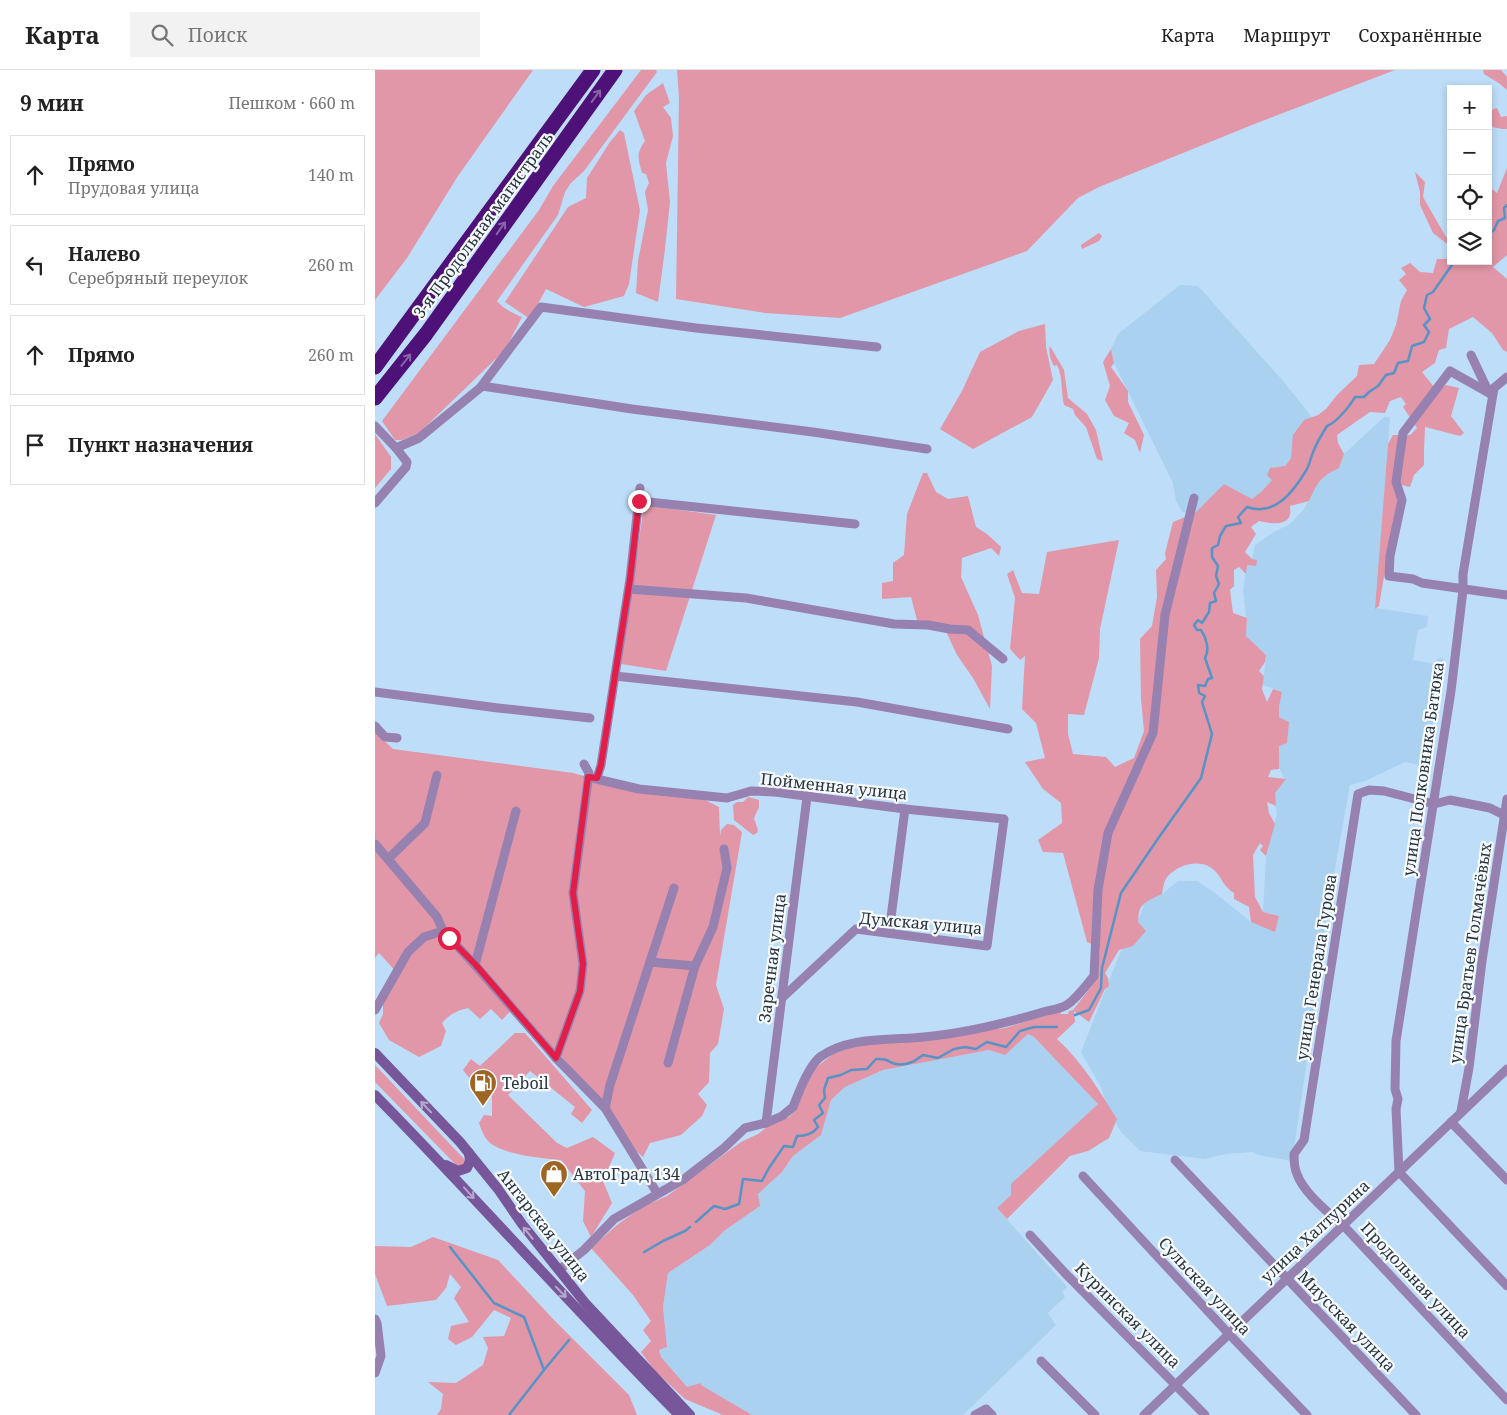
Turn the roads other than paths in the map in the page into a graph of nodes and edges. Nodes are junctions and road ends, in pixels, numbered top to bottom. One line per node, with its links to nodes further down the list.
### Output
1 (593, 70): 5 (highway, 3-я Продольная магистраль)
2 (615, 70): 9 (highway, 3-я Продольная магистраль, one-way to 2)
3 (877, 347): 7 (street)
4 (1471, 355): 8 (street)
5 (375, 367)
6 (1507, 377): 8 (street)
7 (482, 386): 11 (street); 12 (street)
8 (1492, 390): 19 (street, улица Полковника Батюка); 19 (street)
9 (375, 398)
10 (375, 426): 11 (street)
11 (396, 448): 16 (street)
12 (927, 449)
13 (641, 488): 15 (street)
14 (1194, 498): 57 (street)
15 (639, 501): 17 (street); 18 (street)
16 (375, 503)
17 (855, 524)
18 (629, 589): 21 (street); 22 (street)
19 (1463, 590): 20 (street); 33 (street, улица Полковника Батюка)
20 (1507, 595)
21 (1003, 660)
22 (615, 676): 26 (street); 30 (street)
23 (375, 692): 24 (street)
24 (590, 718)
25 (375, 726): 27 (street)
26 (1008, 729)
27 (397, 738)
28 (584, 764): 30 (street)
29 (437, 775): 40 (street)
30 (593, 778): 31 (street, Пойменная улица); 50 (street)
31 (807, 797): 34 (street, Пойменная улица); 47 (street, Заречная улица)
32 (1507, 799): 36 (street, улица Братьев Толмачёвых)
33 (1434, 804): 36 (street); 59 (street, улица Генерала Гурова); 62 (street, улица Полковника Батюка)
34 (905, 809): 37 (street, Пойменная улица); 43 (street)
35 (516, 811): 45 (street)
36 (1506, 815): 55 (street, улица Братьев Толмачёвых)
37 (1004, 819): 43 (street, Думская улица)
38 (375, 844): 40 (street)
39 (723, 849): 46 (street)
40 (388, 859): 42 (street)
41 (674, 888): 44 (street)
42 (443, 931): 45 (street); 48 (street)
43 (889, 933): 47 (street, Думская улица)
44 (650, 962): 46 (street); 54 (street)
45 (475, 964): 50 (street)
46 (695, 966): 51 (street)
47 (782, 998): 57 (street, Заречная улица)
48 (375, 1010)
49 (375, 1054): 58 (main road, Ангарская улица, one-way to 49)
50 (556, 1058): 54 (street)
51 (668, 1063)
52 (1507, 1070): 55 (street, улица Халтурина)
53 (375, 1094): 60 (main road, Ангарская улица)
54 (605, 1108): 65 (street)
55 (1461, 1112): 56 (street, улица Халтурина)
56 (1451, 1122): 62 (street, улица Халтурина); 64 (street)
57 (765, 1123): 65 (street)
58 (469, 1153): 60 (main road); 68 (main road, Ангарская улица, one-way to 58)
59 (1294, 1154): 66 (street, Продольная улица)
60 (439, 1160): 78 (main road, Ангарская улица, one-way to 78)
61 (1175, 1160): 69 (street, Миусская улица)
62 (1399, 1172): 66 (street, улица Халтурина); 70 (street)
63 (1083, 1176): 72 (street, Сульская улица)
64 (1507, 1180)
65 (657, 1194): 68 (street)
66 (1343, 1225): 69 (street, улица Халтурина); 76 (street, Продольная улица)
67 (1030, 1235): 75 (street, Куринская улица)
68 (559, 1270): 79 (main road, Ангарская улица)
69 (1285, 1279): 72 (street, улица Халтурина); 85 (street, Миусская улица)
70 (1507, 1286)
71 (375, 1319): 74 (street)
72 (1229, 1334): 75 (street, улица Халтурина); 84 (street, Сульская улица)
73 (1041, 1361): 81 (street)
74 (375, 1373)
75 (1177, 1385): 82 (street, улица Халтурина); 83 (street, Куринская улица)
76 (1507, 1400)
77 (989, 1412): 80 (street)
78 (679, 1415)
79 (690, 1415)
80 (975, 1415)
81 (1095, 1415)
82 (1144, 1415)
83 (1205, 1415)
84 (1307, 1415)
85 (1415, 1415)

